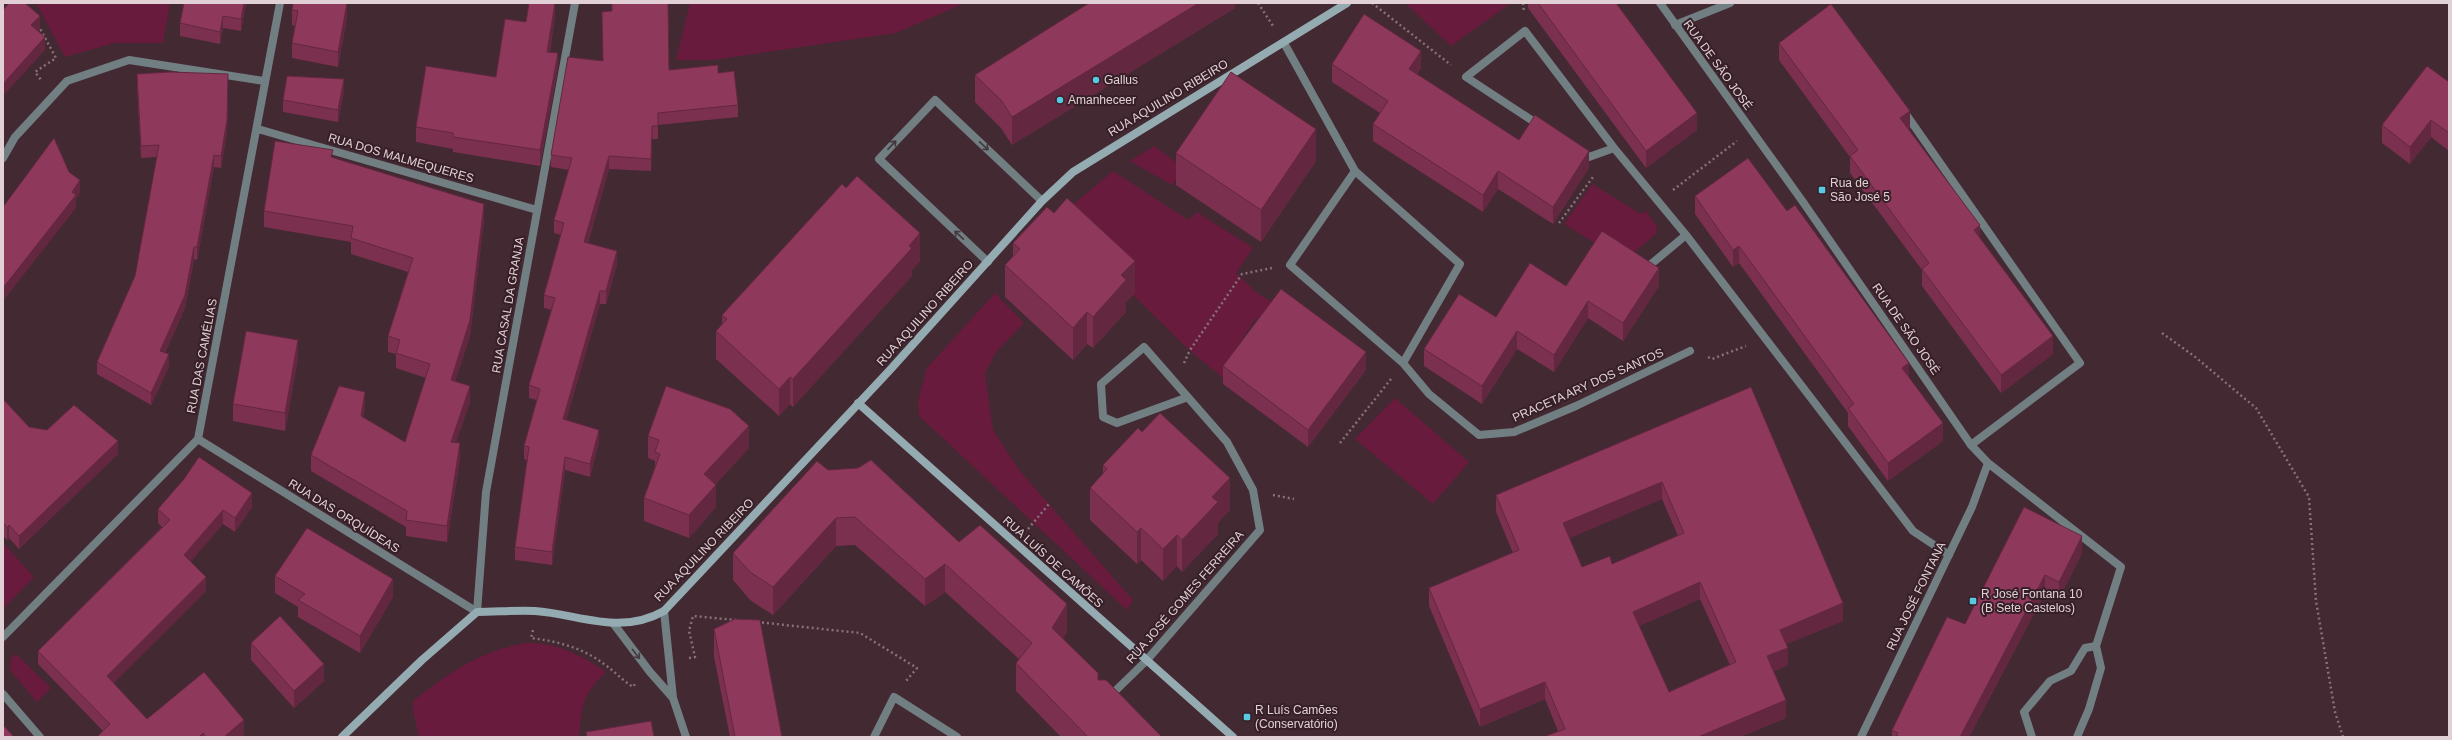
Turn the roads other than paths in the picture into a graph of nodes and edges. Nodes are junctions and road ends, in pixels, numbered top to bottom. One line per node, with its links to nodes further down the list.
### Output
1 (280, 3): 8 (street, RUA DAS CAMÉLIAS)
2 (575, 3): 17 (street, RUA CASAL DA GRANJA)
3 (1347, 3): 7 (street, RUA AQUILINO RIBEIRO)
4 (1660, 3): 6 (street, RUA DE SÃO JOSÉ)
5 (1730, 3): 6 (street)
6 (1675, 25): 26 (street, RUA DE SÃO JOSÉ)
7 (1284, 43): 15 (street); 16 (street, RUA AQUILINO RIBEIRO)
8 (264, 81): 10 (street, RUA DAS CAMÉLIAS); 14 (street)
9 (1897, 101): 26 (street)
10 (258, 129): 17 (street, RUA DOS MALMEQUERES); 25 (street, RUA DAS CAMÉLIAS)
11 (1550, 132): 12 (street)
12 (1614, 148): 13 (street); 18 (street)
13 (1576, 149)
14 (3, 158)
15 (1355, 171): 22 (street); 22 (street, PRACETA ARY DOS SANTOS)
16 (1042, 201): 19 (street, RUA AQUILINO RIBEIRO); 19 (street, one-way to 16)
17 (537, 210): 30 (street, RUA CASAL DA GRANJA)
18 (1686, 235): 20 (street); 28 (street)
19 (988, 262): 24 (street, RUA AQUILINO RIBEIRO)
20 (1644, 270)
21 (1690, 351): 22 (street, PRACETA ARY DOS SANTOS)
22 (1403, 363)
23 (1188, 397): 23 (street, RUA JOSÉ GOMES FERREIRA); 34 (street, RUA JOSÉ GOMES FERREIRA)
24 (858, 403): 29 (street, RUA AQUILINO RIBEIRO); 34 (street, RUA LUÍS DE CAMÕES)
25 (198, 439): 30 (street, RUA DAS ORQUÍDEAS); 32 (street)
26 (1971, 445): 27 (street, RUA DE SÃO JOSÉ)
27 (1988, 463): 28 (street, RUA JOSÉ FONTANA); 33 (street, RUA DE SÃO JOSÉ)
28 (1949, 554): 44 (street, RUA JOSÉ FONTANA)
29 (664, 611): 31 (street, RUA AQUILINO RIBEIRO); 36 (street)
30 (477, 612): 31 (street, RUA AQUILINO RIBEIRO); 39 (street)
31 (613, 623): 36 (street, one-way to 36)
32 (3, 637)
33 (2096, 646): 45 (street); 46 (street)
34 (1146, 661): 37 (street, RUA JOSÉ GOMES FERREIRA); 43 (street, RUA LUÍS DE CAMÕES)
35 (3, 694): 38 (street)
36 (673, 698): 40 (street)
37 (1102, 704)
38 (40, 737)
39 (342, 737)
40 (686, 737)
41 (874, 737): 42 (street)
42 (957, 737)
43 (1233, 737)
44 (1861, 737)
45 (2032, 737)
46 (2077, 737)

